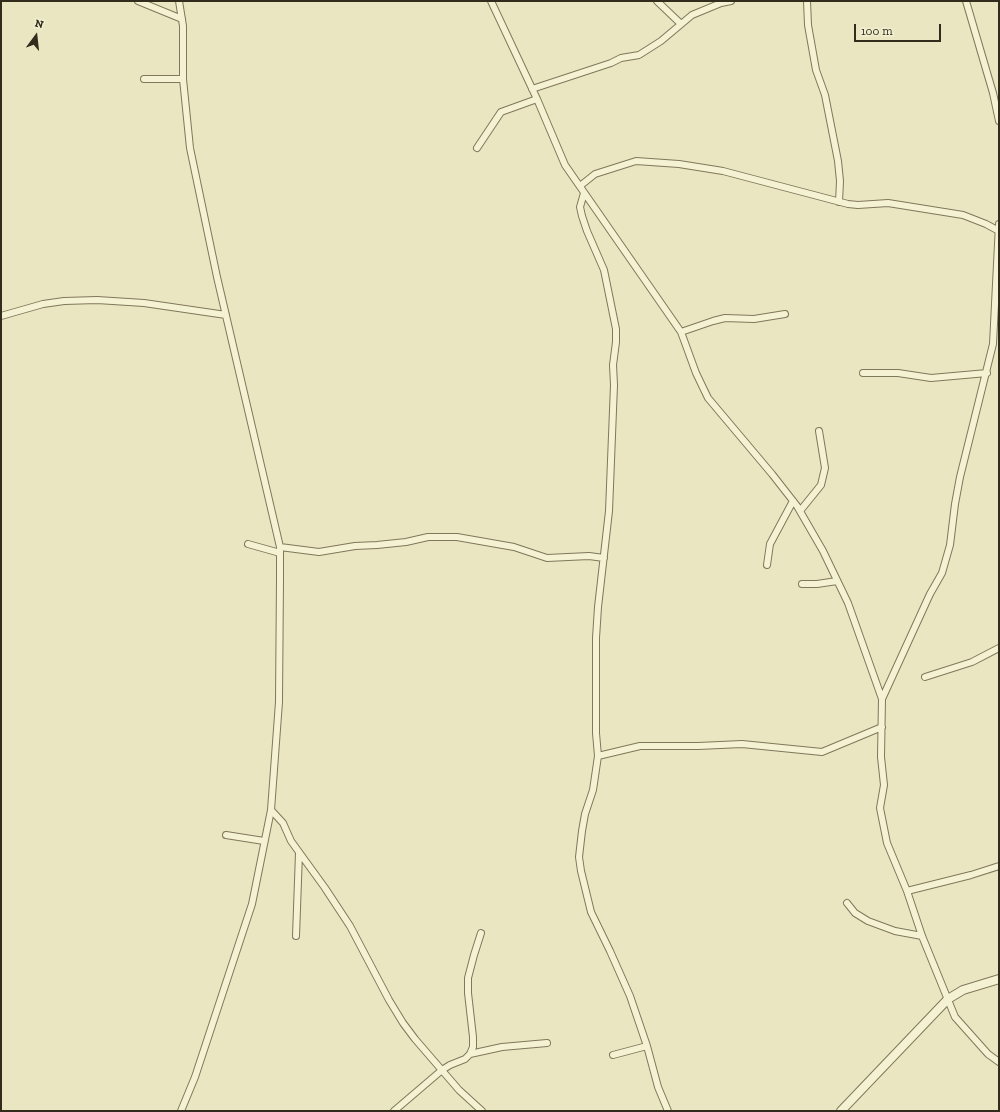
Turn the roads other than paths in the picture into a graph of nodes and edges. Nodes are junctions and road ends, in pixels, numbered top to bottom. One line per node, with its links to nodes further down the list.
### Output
1 (138, 1): 8 (street)
2 (179, 1): 8 (street)
3 (491, 1): 12 (street)
4 (657, 1): 9 (street)
5 (731, 1): 9 (street)
6 (807, 1): 19 (street)
7 (966, 1): 13 (street)
8 (182, 19): 11 (street)
9 (681, 24): 12 (street)
10 (144, 79): 11 (street)
11 (183, 79): 22 (street)
12 (532, 89): 14 (street)
13 (996, 92): 15 (street)
14 (537, 99): 16 (street); 17 (street)
15 (999, 121)
16 (477, 148)
17 (580, 186): 18 (street); 19 (street)
18 (584, 192): 24 (street); 32 (street)
19 (839, 202): 20 (street)
20 (999, 229): 26 (street)
21 (785, 314): 24 (street)
22 (226, 315): 23 (street); 31 (street)
23 (1, 316)
24 (681, 332): 28 (street)
25 (863, 373): 26 (street)
26 (987, 373): 38 (street)
27 (819, 431): 29 (street)
28 (793, 501): 29 (street); 33 (street)
29 (800, 511): 34 (street)
30 (248, 544): 31 (street)
31 (280, 550): 32 (street); 41 (street)
32 (604, 558): 40 (street)
33 (768, 565)
34 (837, 581): 35 (street); 38 (street)
35 (802, 584)
36 (999, 648): 37 (street)
37 (925, 677)
38 (882, 699): 39 (street)
39 (882, 727): 40 (street); 46 (street)
40 (598, 756): 54 (street)
41 (271, 810): 43 (street); 44 (street)
42 (226, 835): 43 (street)
43 (264, 841): 59 (street)
44 (299, 853): 49 (street); 58 (street)
45 (999, 866): 46 (street)
46 (907, 891): 50 (street)
47 (847, 903): 50 (street)
48 (481, 933): 55 (street)
49 (296, 936)
50 (922, 936): 52 (street)
51 (999, 979): 52 (street)
52 (948, 999): 57 (street); 63 (street)
53 (547, 1043): 55 (street)
54 (647, 1046): 56 (street); 62 (street)
55 (470, 1054): 58 (street)
56 (613, 1055)
57 (999, 1062)
58 (442, 1070): 60 (street); 61 (street)
59 (181, 1111)
60 (394, 1111)
61 (482, 1111)
62 (668, 1111)
63 (841, 1111)

